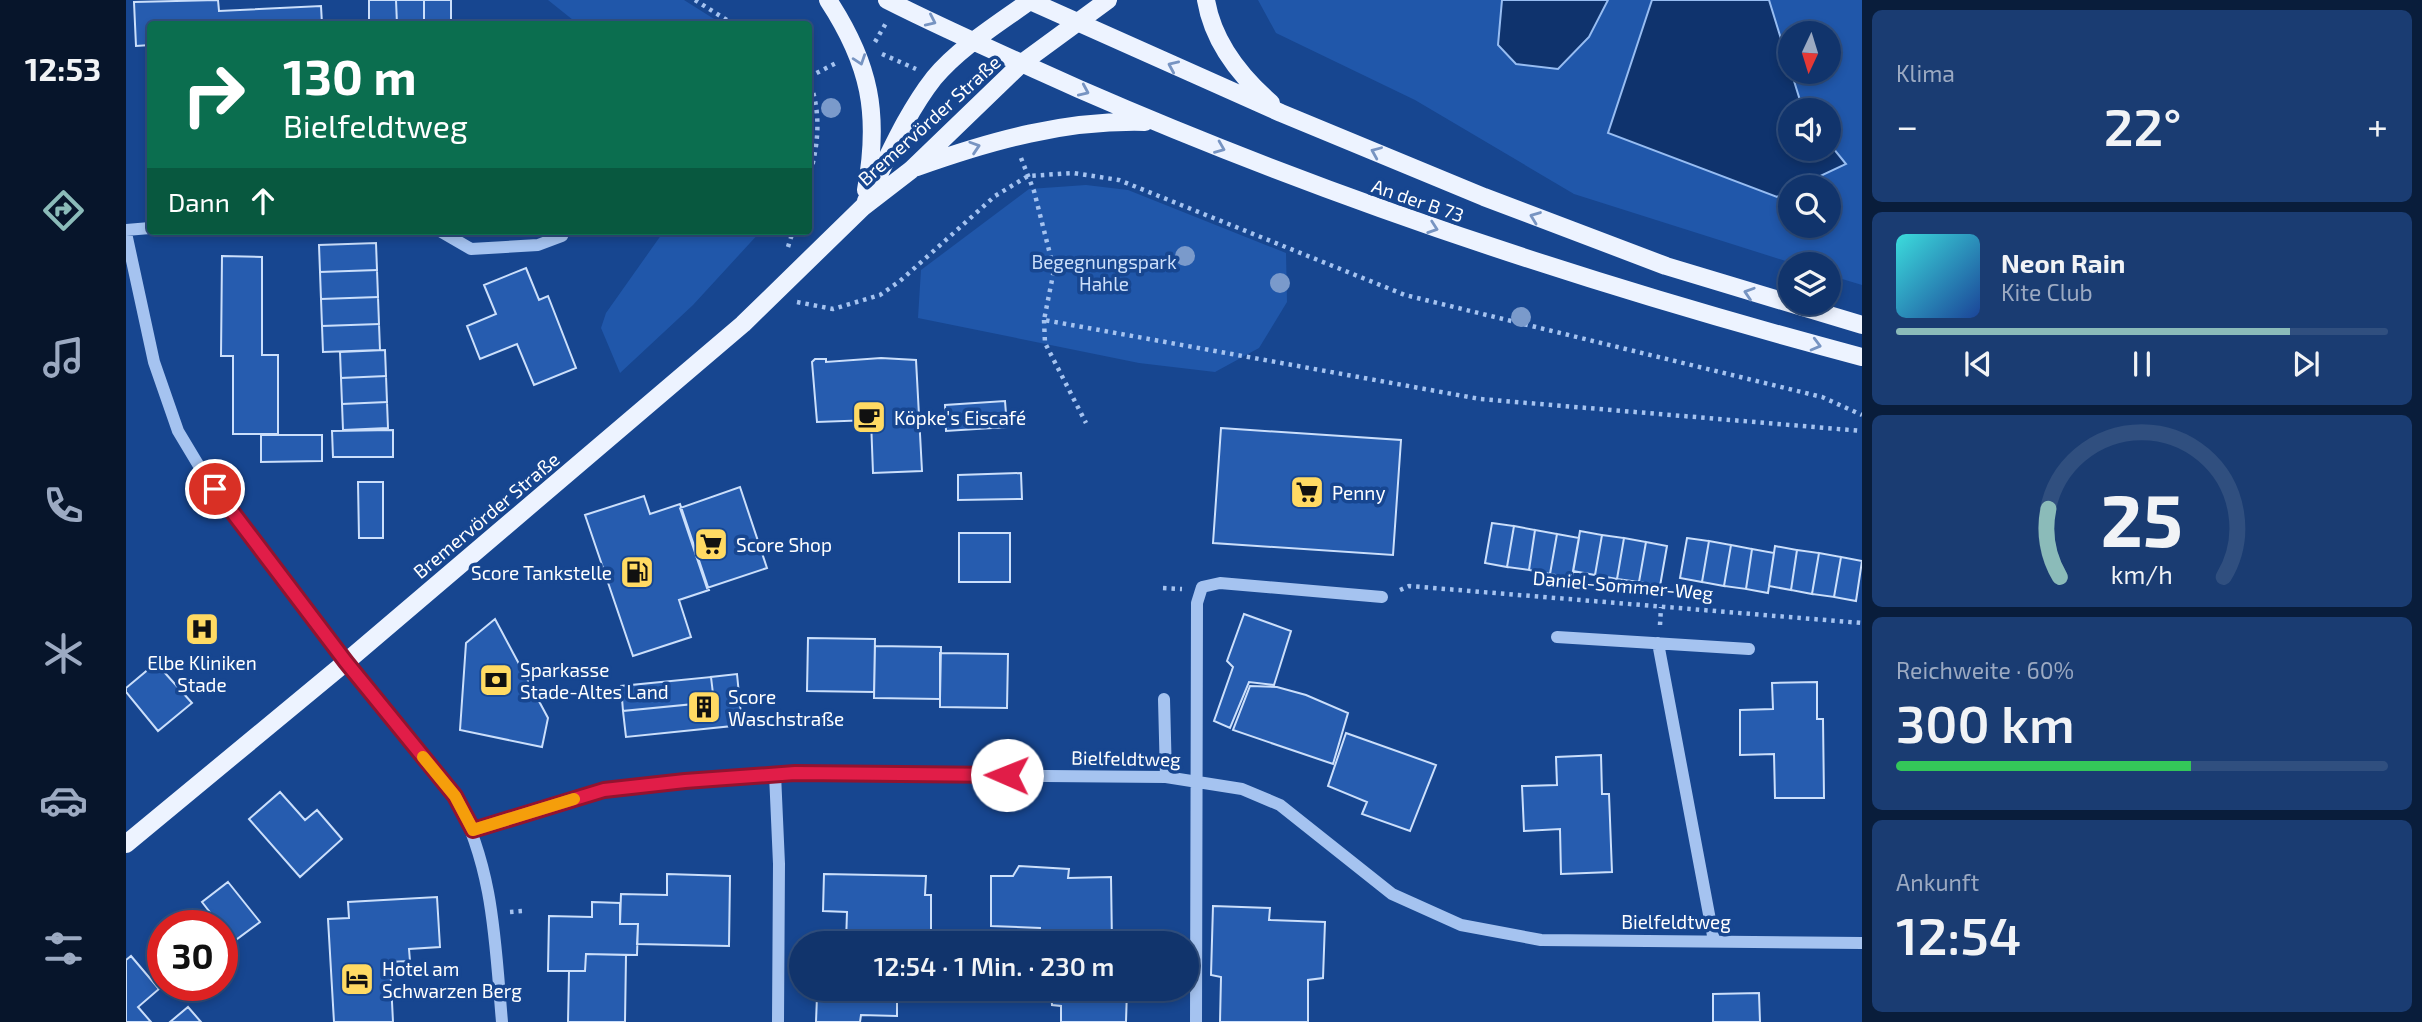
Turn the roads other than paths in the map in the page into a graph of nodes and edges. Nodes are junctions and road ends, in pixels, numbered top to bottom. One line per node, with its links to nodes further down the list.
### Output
1 (828, 0): 12 (main road, one-way to 12)
2 (887, 0): 7 (main road, An der B 73, one-way to 7)
3 (1030, 0): 6 (main road, An der B 73); 7 (main road, Bremervörder Straße)
4 (1108, 0): 6 (main road, Bremervörder Straße)
5 (1206, 0): 9 (main road)
6 (1078, 23): 8 (main road, Bremervörder Straße); 9 (main road, An der B 73, one-way to 6)
7 (974, 41): 8 (main road, An der B 73); 12 (main road, Bremervörder Straße)
8 (1022, 64): 10 (main road, An der B 73, one-way to 10); 11 (main road, Bremervörder Straße)
9 (1281, 113): 17 (main road, An der B 73, one-way to 9)
10 (1156, 122): 11 (main road, one-way to 10); 18 (main road, An der B 73, one-way to 18)
11 (911, 170): 12 (main road, Bremervörder Straße)
12 (863, 208): 23 (main road, Bremervörder Straße)
13 (147, 228): 14 (street)
14 (126, 231): 23 (street)
15 (447, 235): 16 (street)
16 (562, 235)
17 (1862, 325)
18 (1862, 357)
19 (1382, 597): 27 (street)
20 (1557, 637): 21 (street)
21 (1658, 643): 22 (street); 30 (street)
22 (1749, 649)
23 (346, 662): 28 (street); 29 (main road, Bremervörder Straße)
24 (1164, 699): 26 (street)
25 (775, 774): 26 (street, Bielfeldtweg); 28 (street, Bielfeldtweg); 33 (street)
26 (1166, 777): 27 (street, Bielfeldtweg)
27 (1197, 780): 30 (street, Bielfeldtweg); 34 (street, Bielfeldtweg)
28 (473, 830): 32 (street)
29 (126, 844)
30 (1714, 940): 31 (street, Bielfeldtweg)
31 (1862, 943)
32 (502, 1022)
33 (778, 1022)
34 (1196, 1022)

